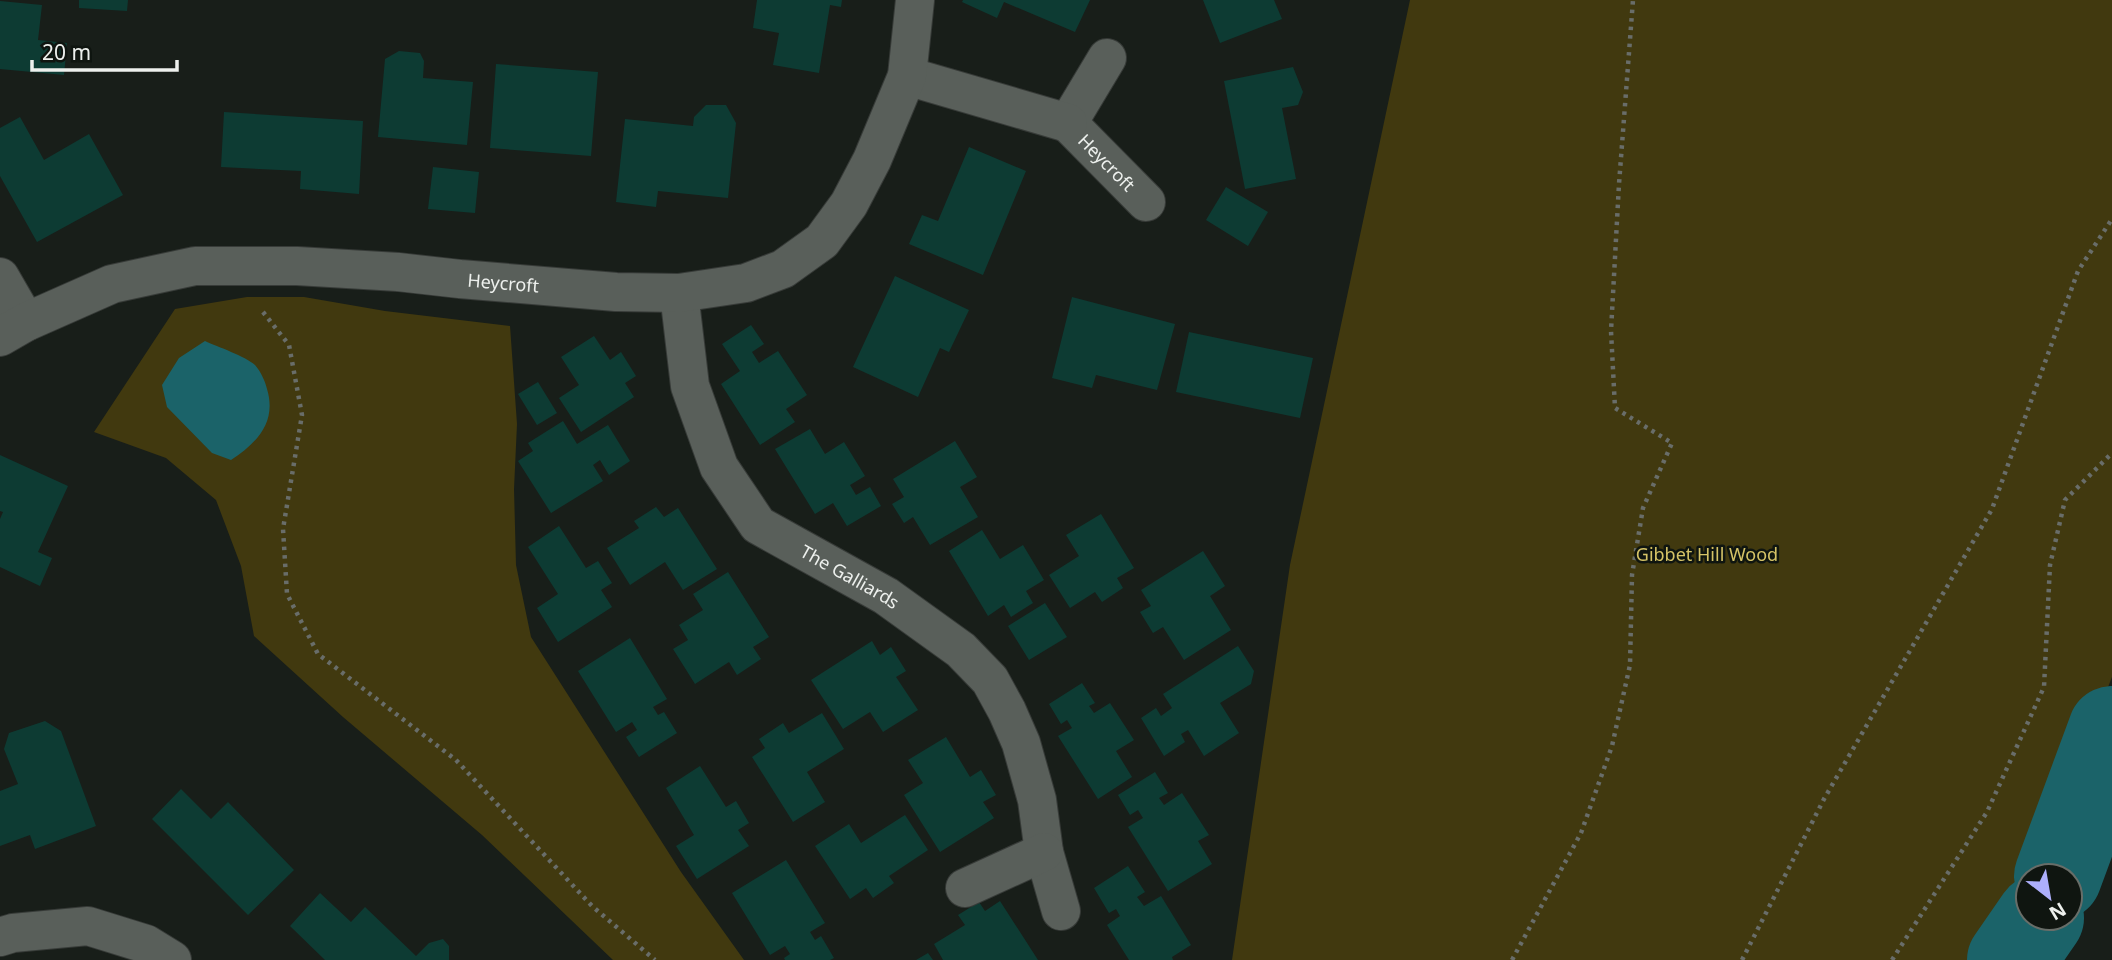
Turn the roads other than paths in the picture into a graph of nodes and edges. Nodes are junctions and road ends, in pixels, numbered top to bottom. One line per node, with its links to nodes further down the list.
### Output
1 (915, 0): 3 (street, Heycroft)
2 (1107, 58): 4 (street, Heycroft)
3 (907, 76): 4 (street, Heycroft); 7 (street, Heycroft)
4 (1068, 123): 5 (street, Heycroft)
5 (1146, 202)
6 (0, 277): 8 (street)
7 (679, 293): 8 (street, Heycroft); 9 (street, The Galliards)
8 (13, 329)
9 (1044, 852): 10 (street); 11 (street, The Galliards)
10 (965, 888)
11 (1061, 911)
12 (0, 937): 13 (street)
13 (172, 960)

